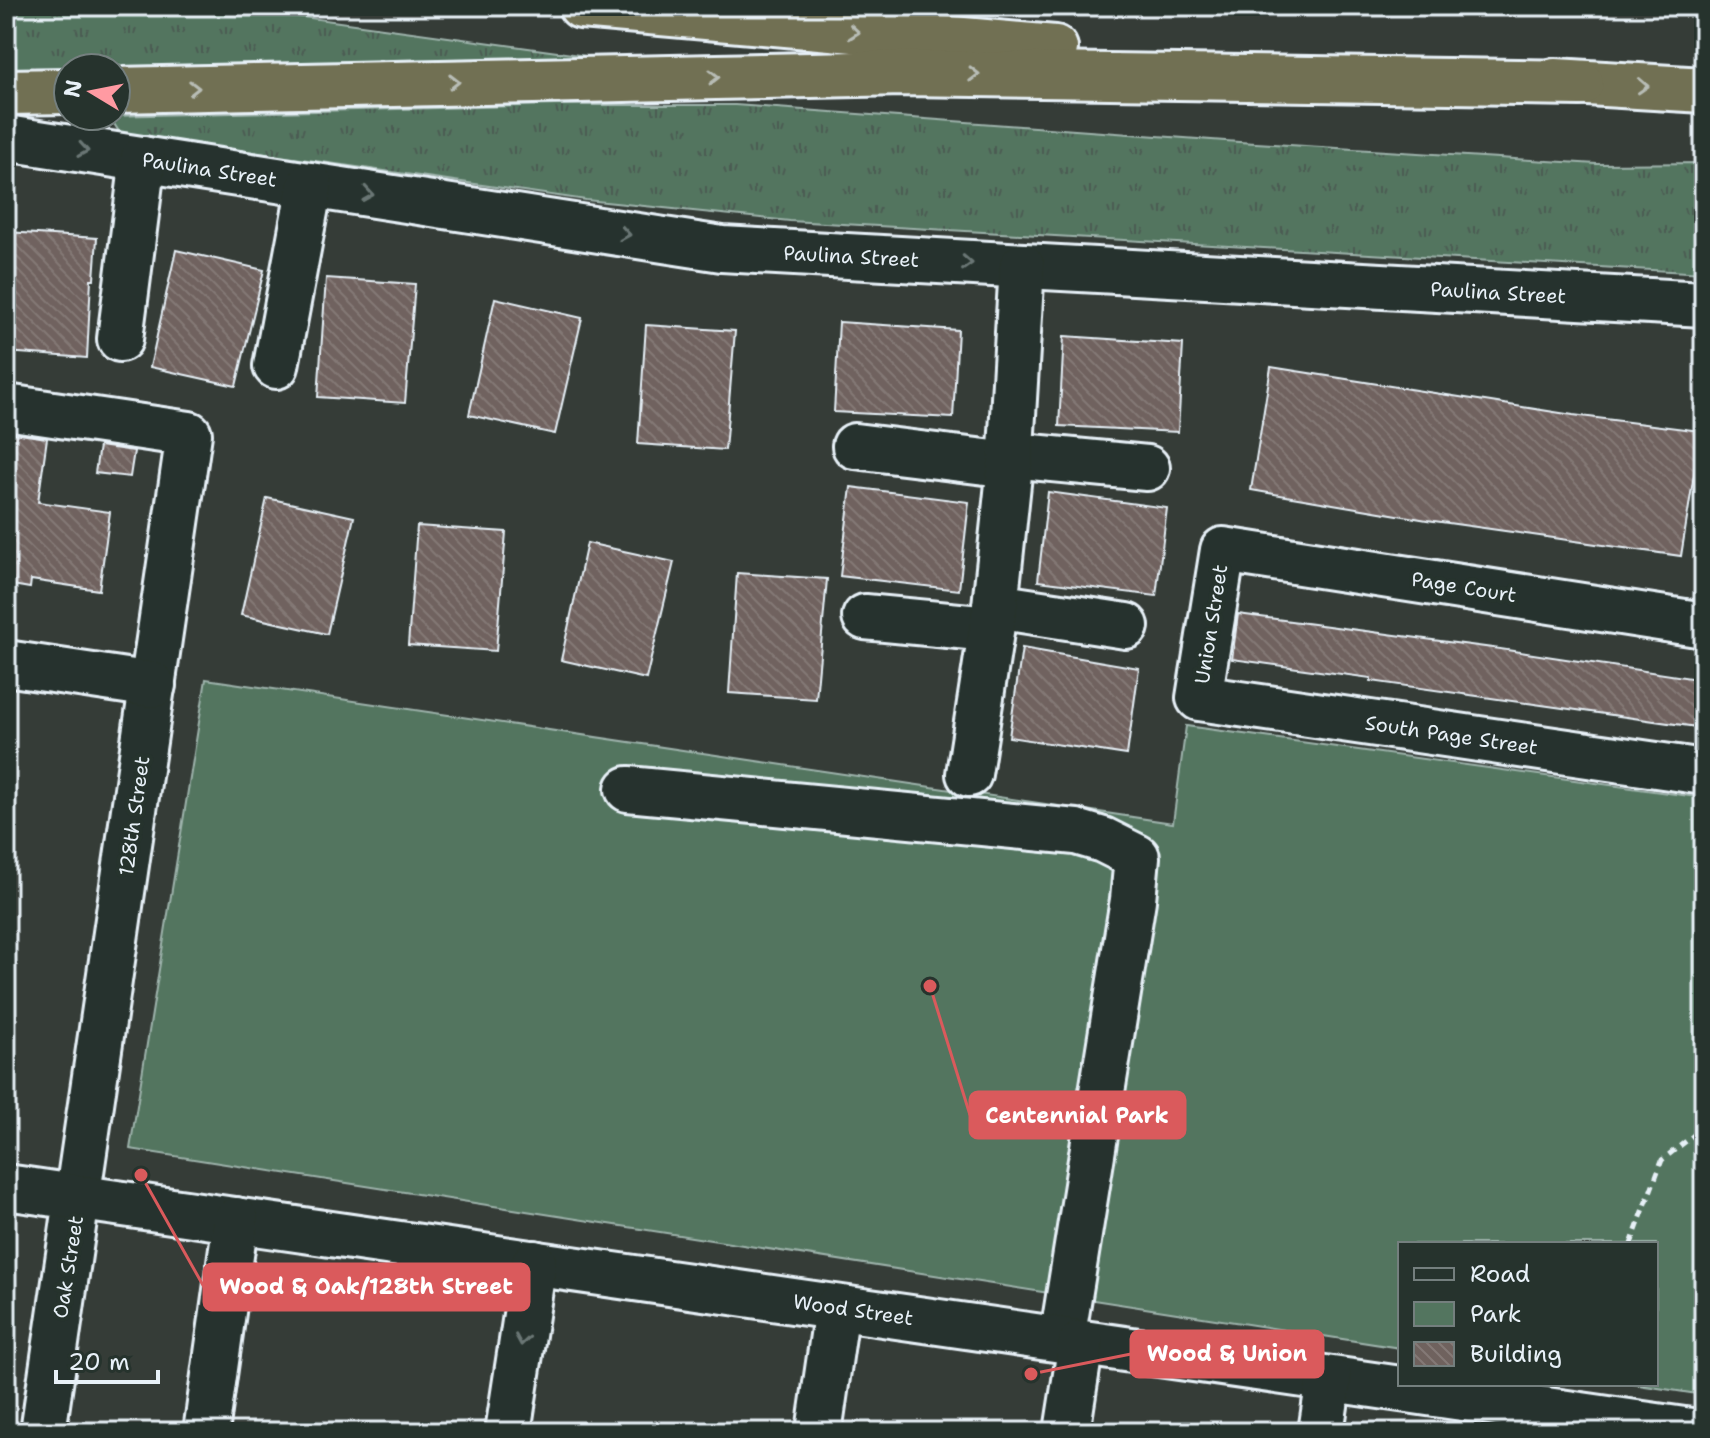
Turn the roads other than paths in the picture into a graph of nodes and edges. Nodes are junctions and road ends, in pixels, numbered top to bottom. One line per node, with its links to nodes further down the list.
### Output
1 (581, 6): 2 (highway, one-way to 2)
2 (1581, 83): 3 (highway, one-way to 2); 4 (highway, one-way to 4)
3 (132, 90)
4 (1704, 90)
5 (52, 91): 6 (highway)
6 (6, 92)
7 (6, 138): 8 (street, Paulina Street, one-way to 8)
8 (143, 159): 9 (street, Paulina Street); 12 (street)
9 (310, 185): 10 (street, Paulina Street, one-way to 10); 13 (street)
10 (1022, 266): 11 (street, Paulina Street); 16 (street)
11 (1704, 304)
12 (120, 339)
13 (276, 366)
14 (6, 407): 24 (street, 128th Street)
15 (855, 446): 16 (street)
16 (1011, 460): 17 (street); 20 (street)
17 (1147, 468)
18 (1223, 550): 21 (street, Page Court); 25 (street, Union Street)
19 (865, 617): 20 (street)
20 (992, 618): 22 (street); 27 (street)
21 (1704, 625)
22 (1126, 626)
23 (6, 663): 24 (street)
24 (153, 685): 30 (street, 128th Street)
25 (1199, 698): 26 (street, South Page Street)
26 (1704, 772)
27 (969, 774)
28 (628, 789): 34 (street)
29 (6, 1187): 30 (street, Wood Street)
30 (79, 1197): 31 (street, Wood Street); 37 (street, Oak Street)
31 (236, 1220): 32 (street, Wood Street); 38 (street)
32 (534, 1263): 33 (street, Wood Street); 39 (street, one-way to 39)
33 (837, 1308): 34 (street, Wood Street); 40 (street)
34 (1072, 1342): 35 (street, Wood Street); 41 (street)
35 (1329, 1379): 36 (street, Wood Street); 42 (street)
36 (1586, 1424): 43 (street, Wood Street)
37 (43, 1432)
38 (206, 1432)
39 (508, 1432)
40 (819, 1432)
41 (1067, 1432)
42 (1321, 1432)
43 (1698, 1432)

